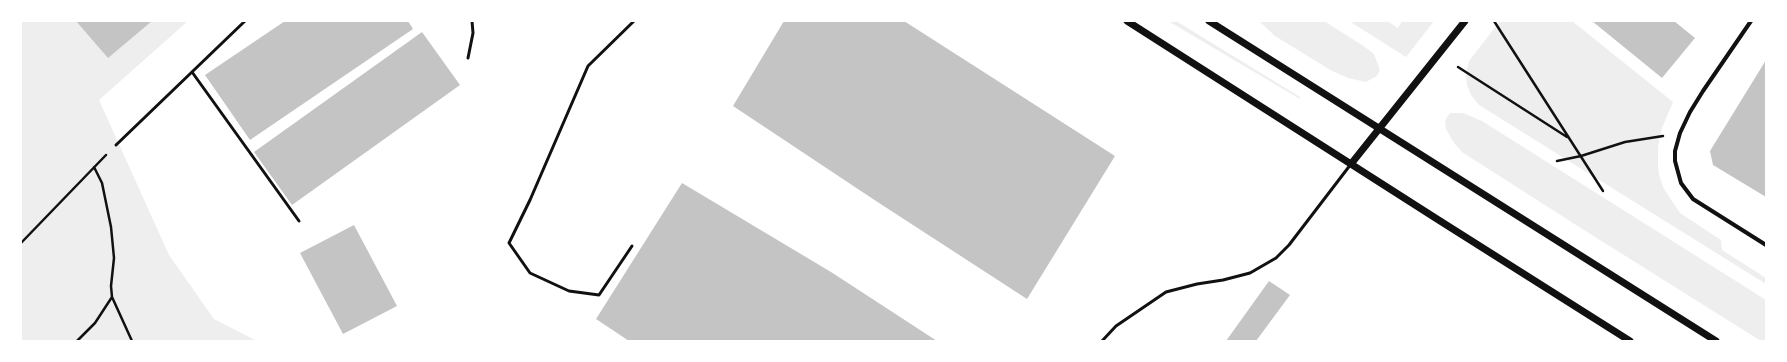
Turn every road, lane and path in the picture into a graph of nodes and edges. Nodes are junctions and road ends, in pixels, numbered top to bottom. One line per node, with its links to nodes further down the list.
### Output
1 (245, 21): 11 (lane)
2 (472, 21): 9 (lane)
3 (634, 21): 24 (lane)
4 (1127, 21): 18 (street)
5 (1209, 21): 12 (street)
6 (1465, 21): 12 (street)
7 (1494, 21): 14 (path)
8 (1752, 21): 13 (street)
9 (468, 58)
10 (1458, 67): 14 (path)
11 (192, 72): 15 (lane); 21 (lane)
12 (1380, 129): 18 (street); 30 (street)
13 (1680, 133): 16 (path); 23 (street)
14 (1569, 138): 16 (path)
15 (116, 145): 19 (path)
16 (1581, 156): 17 (path); 20 (path)
17 (1557, 161)
18 (1351, 164): 28 (lane); 29 (street)
19 (94, 167): 22 (path); 25 (path)
20 (1603, 191)
21 (299, 221)
22 (21, 243)
23 (1766, 245)
24 (632, 246)
25 (112, 297): 26 (path); 27 (path)
26 (76, 341)
27 (132, 341)
28 (1102, 341)
29 (1630, 341)
30 (1716, 341)

